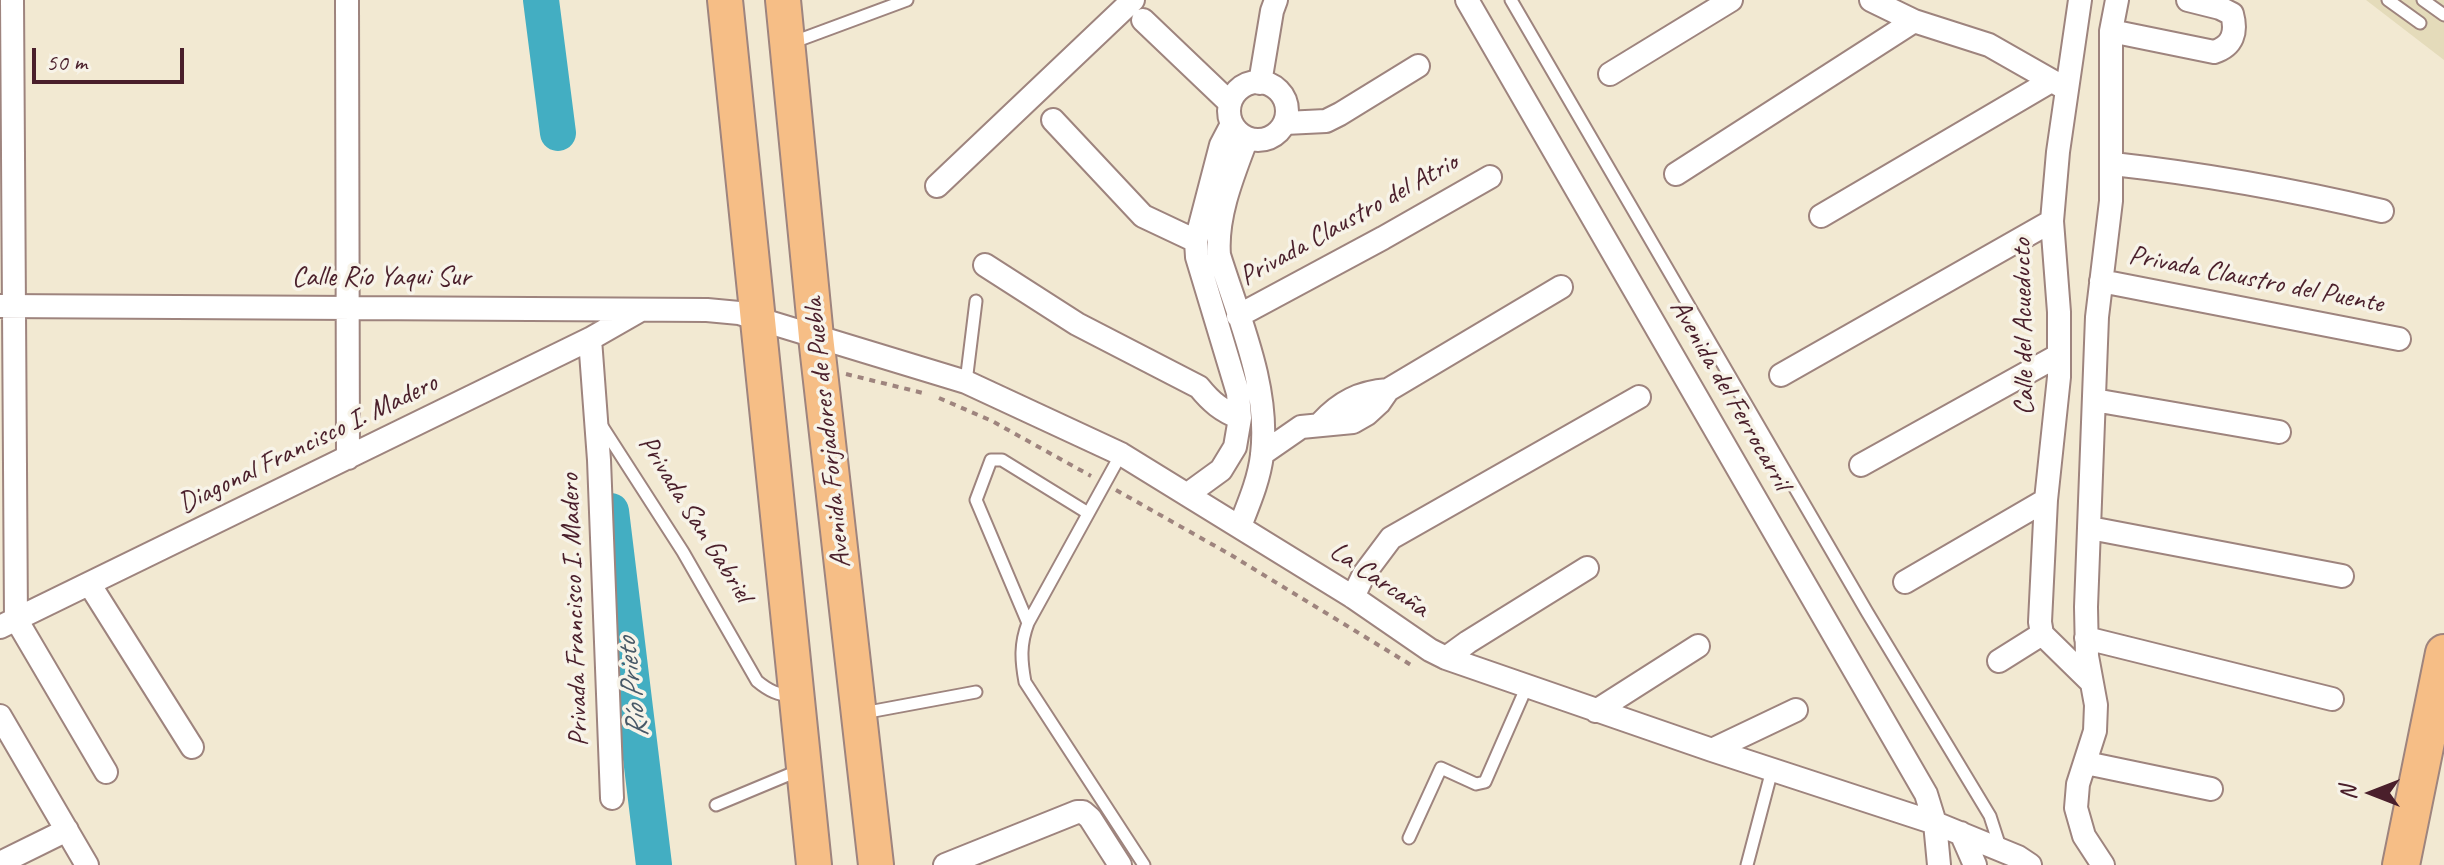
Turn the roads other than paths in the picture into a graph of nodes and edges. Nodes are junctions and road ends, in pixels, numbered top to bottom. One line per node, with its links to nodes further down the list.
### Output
1 (12, 0): 41 (street)
2 (347, 0): 42 (street)
3 (725, 0): 47 (main road, Avenida Forjadores de Puebla)
4 (783, 0): 21 (main road, Avenida Forjadores de Puebla)
5 (907, 0): 21 (lane)
6 (1276, 0): 24 (street)
7 (1467, 0): 103 (street, Avenida del Ferrocarril)
8 (1511, 0): 107 (lane)
9 (1731, 0): 23 (street)
10 (1871, 0): 18 (street)
11 (2080, 0): 25 (street, Calle del Acueducto)
12 (2117, 0): 20 (street)
13 (2188, 0): 20 (street)
14 (2388, 0): 19 (lane)
15 (2423, 0): 17 (lane)
16 (1138, 10): 27 (street); 32 (street)
17 (2444, 15)
18 (1914, 21): 25 (street); 30 (street)
19 (2420, 23)
20 (2111, 31): 29 (street)
21 (787, 45): 48 (main road, Avenida Forjadores de Puebla)
22 (1418, 66): 28 (street)
23 (1610, 74)
24 (1260, 83): 27 (street); 28 (street)
25 (2058, 84): 34 (street); 35 (street, Calle del Acueducto)
26 (1053, 120): 36 (street)
27 (1237, 122): 28 (street); 36 (street); 45 (street)
28 (1285, 123)
29 (2113, 164): 33 (street); 38 (street)
30 (1676, 174)
31 (1490, 177): 45 (street, Privada Claustro del Atrio)
32 (937, 186)
33 (2382, 211)
34 (1821, 216)
35 (2052, 221): 44 (street, Calle del Acueducto); 53 (street)
36 (1196, 241): 52 (street)
37 (985, 265): 55 (street)
38 (2101, 281): 46 (street); 50 (street, Privada Claustro del Puente)
39 (1561, 287): 61 (street)
40 (976, 301): 54 (lane)
41 (7, 306): 42 (street, Calle Río Yaqui Sur); 77 (street)
42 (347, 308): 43 (street, Calle Río Yaqui Sur); 65 (street)
43 (640, 311): 47 (street, Calle Río Yaqui Sur); 49 (street, Diagonal Francisco I. Madero)
44 (2059, 312): 46 (street); 51 (street, Calle del Acueducto)
45 (1238, 316): 58 (street)
46 (2097, 317): 57 (street)
47 (760, 320): 48 (street, La Carcaña); 88 (main road, Avenida Forjadores de Puebla)
48 (816, 337): 54 (street, La Carcaña); 92 (main road, Avenida Forjadores de Puebla)
49 (590, 339): 60 (street, Privada San Gabriel); 65 (street, Diagonal Francisco I. Madero)
50 (2399, 339)
51 (2059, 355): 66 (street); 68 (street, Calle del Acueducto)
52 (1232, 372): 55 (street); 59 (street)
53 (1781, 375)
54 (966, 382): 63 (street, La Carcaña)
55 (1199, 387): 59 (street)
56 (1639, 397): 76 (street)
57 (2094, 400): 62 (street); 71 (street)
58 (1262, 405): 61 (street); 64 (street)
59 (1240, 418): 67 (street)
60 (597, 420): 88 (lane, Privada San Gabriel); 101 (street, Privada Francisco I. Madero)
61 (1311, 425): 64 (street)
62 (2279, 432)
63 (1121, 454): 67 (street, La Carcaña); 69 (lane)
64 (1262, 454): 70 (street)
65 (348, 458): 75 (street, Diagonal Francisco I. Madero)
66 (1861, 465)
67 (1188, 494): 70 (street, La Carcaña)
68 (2046, 500): 74 (street); 79 (street, Calle del Acueducto)
69 (1088, 513): 78 (lane); 78 (lane)
70 (1240, 526): 76 (street, La Carcaña)
71 (2090, 528): 73 (street); 80 (street)
72 (1587, 568): 83 (street)
73 (2342, 576)
74 (1905, 582)
75 (90, 585): 77 (street, Diagonal Francisco I. Madero); 94 (street)
76 (1353, 597): 83 (street, La Carcaña)
77 (8, 623): 99 (street)
78 (1028, 623): 115 (lane)
79 (2042, 634): 84 (street); 85 (street)
80 (2086, 638): 85 (street); 89 (street)
81 (1698, 646): 91 (street)
82 (2444, 653): 120 (highway)
83 (1446, 658): 86 (street, La Carcaña)
84 (1999, 661)
85 (2090, 681): 96 (street)
86 (1527, 686): 91 (street, La Carcaña); 106 (lane)
87 (976, 692): 92 (lane)
88 (798, 696): 97 (main road, Avenida Forjadores de Puebla)
89 (2332, 699)
90 (1796, 710): 95 (street)
91 (1596, 711): 95 (street, La Carcaña)
92 (859, 714): 112 (main road, Avenida Forjadores de Puebla)
93 (0, 716): 104 (street)
94 (192, 747)
95 (1712, 750): 98 (street, La Carcaña)
96 (2086, 763): 100 (street); 108 (street)
97 (804, 768): 102 (lane); 111 (main road, Avenida Forjadores de Puebla)
98 (1772, 770): 103 (street, La Carcaña); 116 (lane)
99 (106, 772)
100 (2211, 789)
101 (612, 798)
102 (716, 805)
103 (1935, 823): 105 (street, La Carcaña); 117 (street, Avenida del Ferrocarril)
104 (67, 830): 109 (street); 110 (street)
105 (1961, 833): 107 (street, La Carcaña); 118 (street)
106 (1409, 838)
107 (1994, 847): 119 (street)
108 (2095, 862)
109 (0, 863)
110 (87, 865)
111 (814, 865)
112 (876, 865)
113 (945, 865): 114 (street)
114 (1120, 865)
115 (1144, 865)
116 (1747, 865)
117 (1939, 865)
118 (1975, 865)
119 (2030, 865)
120 (2401, 865)

